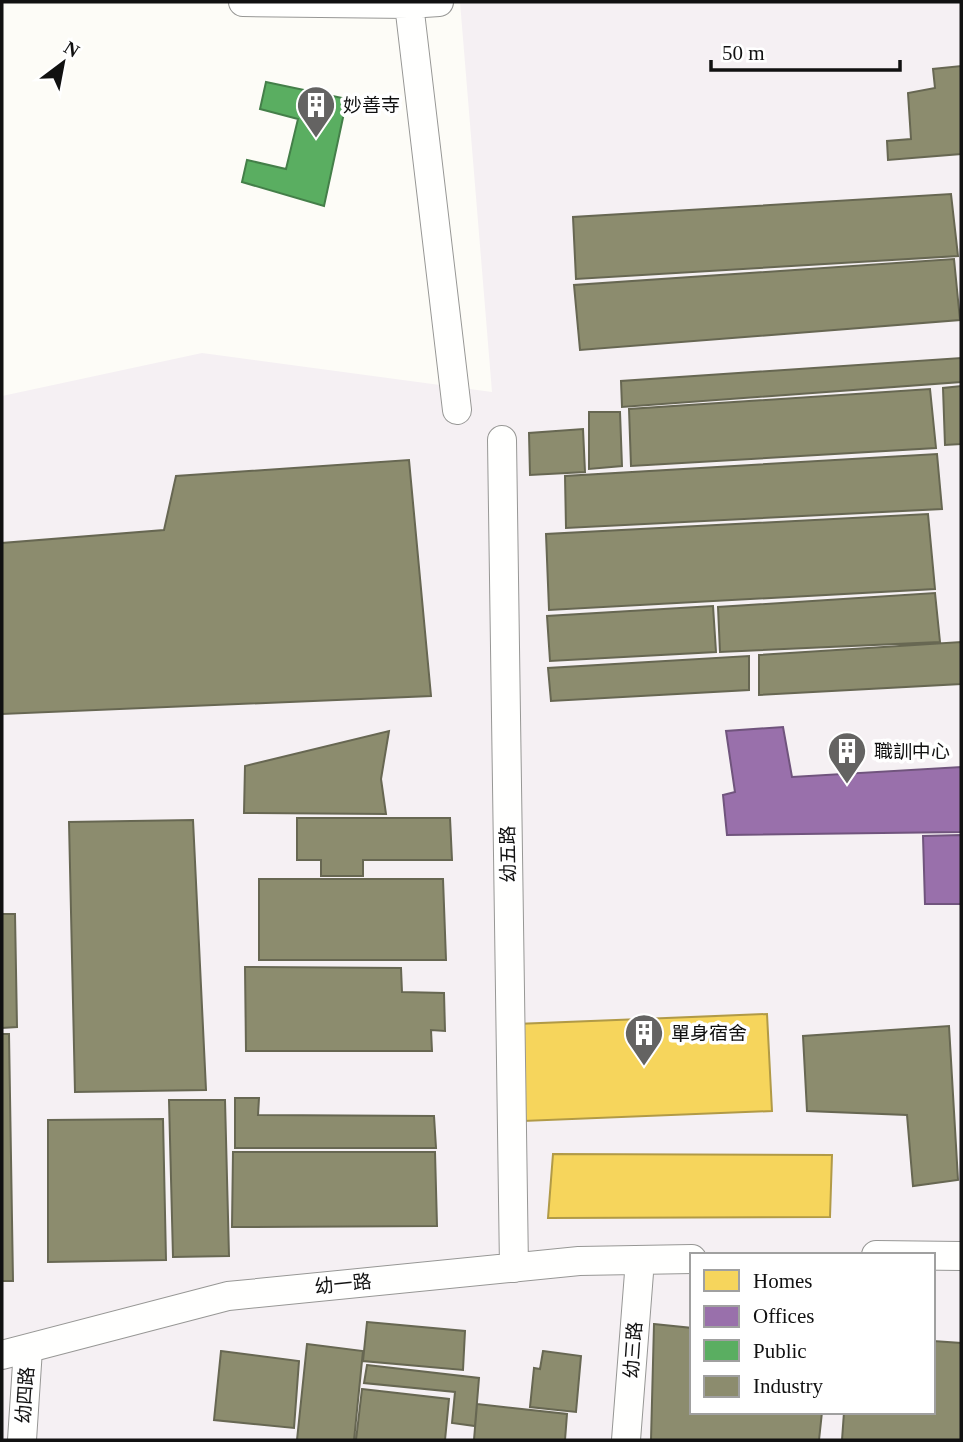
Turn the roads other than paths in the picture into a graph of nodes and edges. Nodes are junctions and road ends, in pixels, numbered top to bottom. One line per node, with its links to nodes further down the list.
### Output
1 (243, 2): 3 (street)
2 (439, 2): 3 (street)
3 (409, 4): 4 (street)
4 (457, 410)
5 (502, 440): 10 (street, 幼五路)
6 (935, 1256): 7 (street)
7 (961, 1256)
8 (690, 1259): 9 (street, 幼一路)
9 (640, 1260): 10 (street, 幼一路); 13 (street, 幼三路)
10 (514, 1268): 11 (street, 幼一路)
11 (15, 1352): 12 (street, 幼四路)
12 (22, 1440)
13 (626, 1440)

